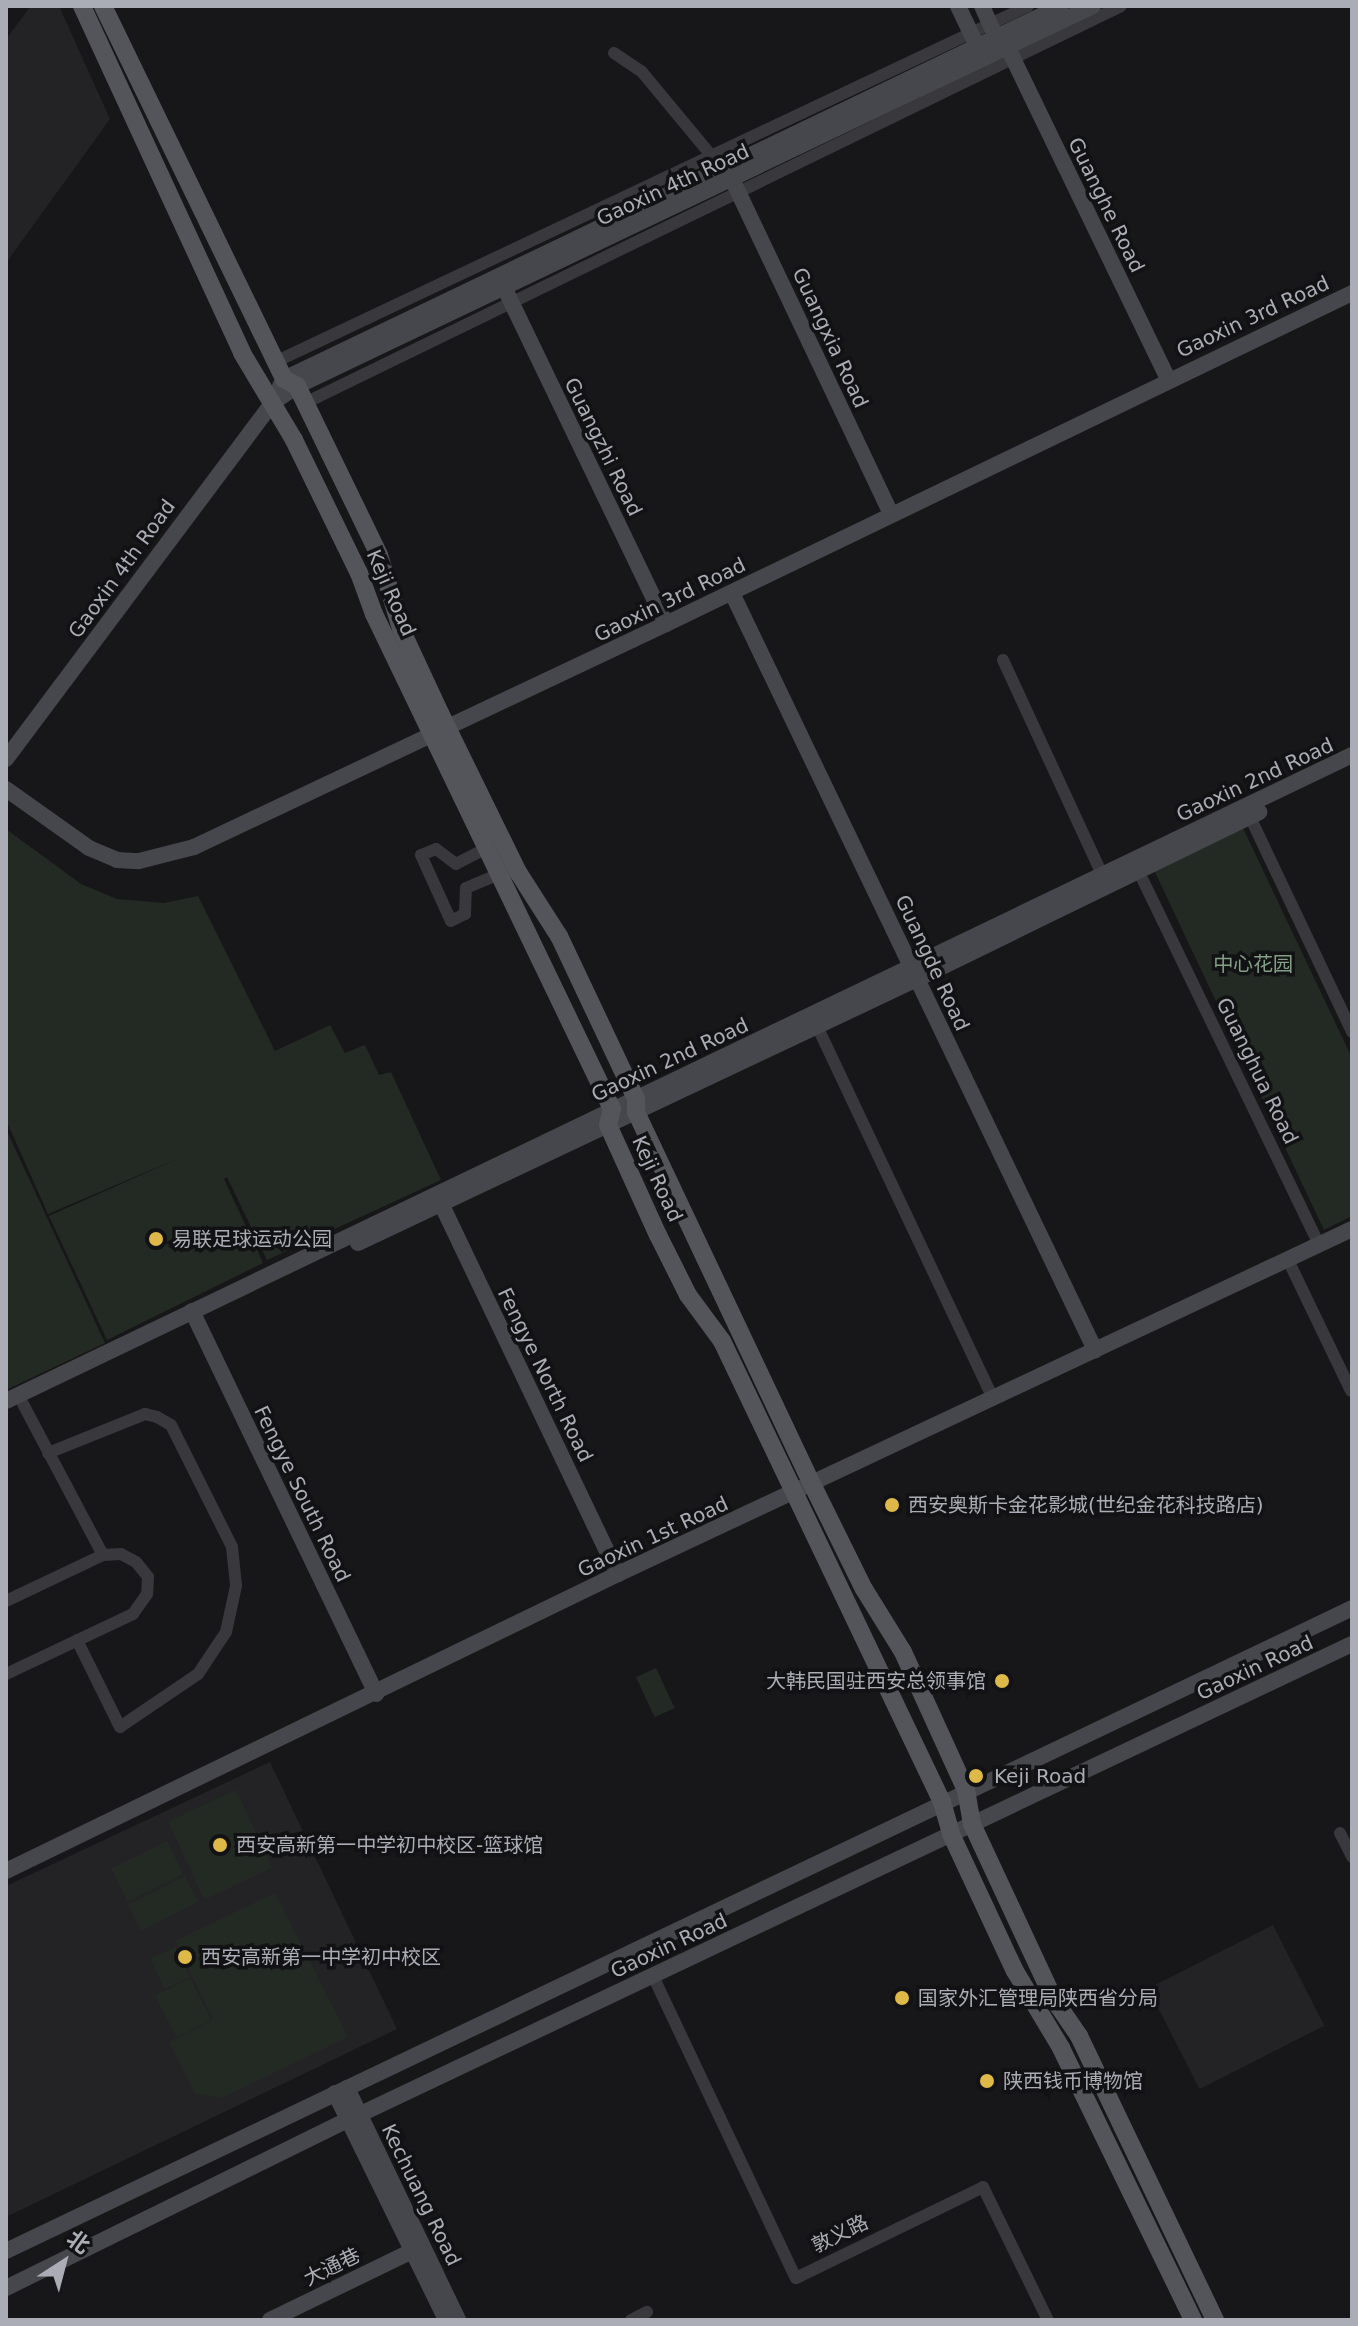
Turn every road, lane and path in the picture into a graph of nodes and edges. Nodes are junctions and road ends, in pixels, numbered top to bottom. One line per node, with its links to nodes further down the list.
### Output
1 (82, 6): 17 (main road, Keji Road)
2 (958, 6): 9 (street)
3 (982, 6): 10 (street, Guanghe Road)
4 (1028, 6): 10 (street, Gaoxin 4th Road)
5 (1061, 6): 10 (street, Gaoxin 4th Road)
6 (1093, 6): 10 (street, Gaoxin 4th Road)
7 (1121, 6): 10 (street, Gaoxin 4th Road)
8 (109, 10): 16 (main road, Keji Road)
9 (974, 40): 10 (street); 10 (street, Gaoxin 4th Road); 12 (street, Gaoxin 4th Road)
10 (1002, 42): 12 (street, Gaoxin 4th Road); 15 (street, Guanghe Road)
11 (614, 53): 12 (street)
12 (726, 173): 14 (street, Gaoxin 4th Road); 16 (street, Gaoxin 4th Road); 18 (street, Guangxia Road)
13 (1352, 293): 15 (street, Gaoxin 3rd Road)
14 (507, 294): 16 (street, Gaoxin 4th Road); 20 (street, Guangzhi Road)
15 (1168, 379): 18 (street, Gaoxin 3rd Road)
16 (290, 382): 17 (street, Gaoxin 4th Road); 22 (main road, Keji Road)
17 (272, 403): 22 (main road, Keji Road); 24 (street, Gaoxin 4th Road)
18 (891, 514): 19 (street, Gaoxin 3rd Road)
19 (732, 593): 20 (street, Gaoxin 3rd Road); 32 (street, Guangde Road)
20 (666, 624): 22 (street, Gaoxin 3rd Road)
21 (1003, 660): 31 (street)
22 (440, 731): 26 (street, Gaoxin 3rd Road); 28 (main road, Keji Road); 35 (main road, Keji Road)
23 (1352, 755): 31 (street, Gaoxin 2nd Road)
24 (6, 759)
25 (1352, 768): 27 (street, Gaoxin 2nd Road)
26 (6, 789)
27 (1250, 817): 29 (street, Gaoxin 2nd Road); 34 (street)
28 (487, 848): 30 (main road, Keji Road); 30 (street)
29 (1138, 870): 32 (street, Gaoxin 2nd Road); 39 (street, Guanghua Road)
30 (499, 874): 36 (main road, Keji Road)
31 (1102, 874): 32 (street, Gaoxin 2nd Road)
32 (915, 974): 33 (street, Gaoxin 2nd Road); 35 (street, Gaoxin 2nd Road); 42 (street, Guangde Road)
33 (817, 1026): 35 (street, Gaoxin 2nd Road); 44 (street)
34 (1352, 1032)
35 (636, 1106): 36 (street, Gaoxin 2nd Road); 49 (main road, Keji Road)
36 (610, 1117): 37 (street, Gaoxin 2nd Road); 49 (main road, Keji Road)
37 (439, 1199): 41 (street, Gaoxin 2nd Road); 51 (street, Fengye North Road)
38 (1352, 1229): 39 (street, Gaoxin 1st Road)
39 (1319, 1245): 40 (street, Gaoxin 1st Road)
40 (1288, 1260): 42 (street, Gaoxin 1st Road); 43 (street)
41 (194, 1315): 45 (street, Gaoxin 2nd Road); 46 (street, Gaoxin 2nd Road); 57 (street, Fengye South Road)
42 (1095, 1350): 44 (street, Gaoxin 1st Road)
43 (1351, 1391)
44 (992, 1397): 49 (street, Gaoxin 1st Road)
45 (6, 1401)
46 (23, 1404): 47 (street, Gaoxin 2nd Road); 48 (street)
47 (6, 1412)
48 (48, 1453): 50 (street); 54 (street)
49 (804, 1488): 51 (street, Gaoxin 1st Road); 58 (main road, Keji Road); 59 (main road, Keji Road)
50 (103, 1555): 52 (street); 54 (street)
51 (618, 1574): 57 (street, Gaoxin 1st Road)
52 (6, 1601)
53 (1352, 1608): 58 (street, Gaoxin Road)
54 (77, 1640): 56 (street)
55 (1352, 1644): 60 (street, Gaoxin Road)
56 (6, 1674)
57 (376, 1694): 64 (street, Gaoxin 1st Road)
58 (966, 1790): 59 (street, Gaoxin Road); 60 (main road, Keji Road)
59 (942, 1802): 62 (main road, Keji Road); 66 (street, Gaoxin Road)
60 (972, 1824): 62 (street, Gaoxin Road); 78 (main road)
61 (1340, 1833): 63 (street)
62 (951, 1834): 65 (street, Gaoxin Road); 77 (main road, Keji Road)
63 (1352, 1857)
64 (6, 1871)
65 (653, 1976): 67 (street, Gaoxin Road); 76 (street, 敦义路)
66 (341, 2090): 67 (street, Kechuang Road); 68 (street, Gaoxin Road)
67 (354, 2117): 69 (street, Kechuang Road); 70 (street, Gaoxin Road); 74 (street, Kechuang Road)
68 (6, 2251)
69 (412, 2251): 72 (street, 大通巷); 73 (street, Kechuang Road)
70 (6, 2288)
71 (647, 2312): 75 (street)
72 (270, 2320)
73 (446, 2320)
74 (458, 2320)
75 (631, 2320)
76 (1048, 2320)
77 (1193, 2320)
78 (1215, 2320)

